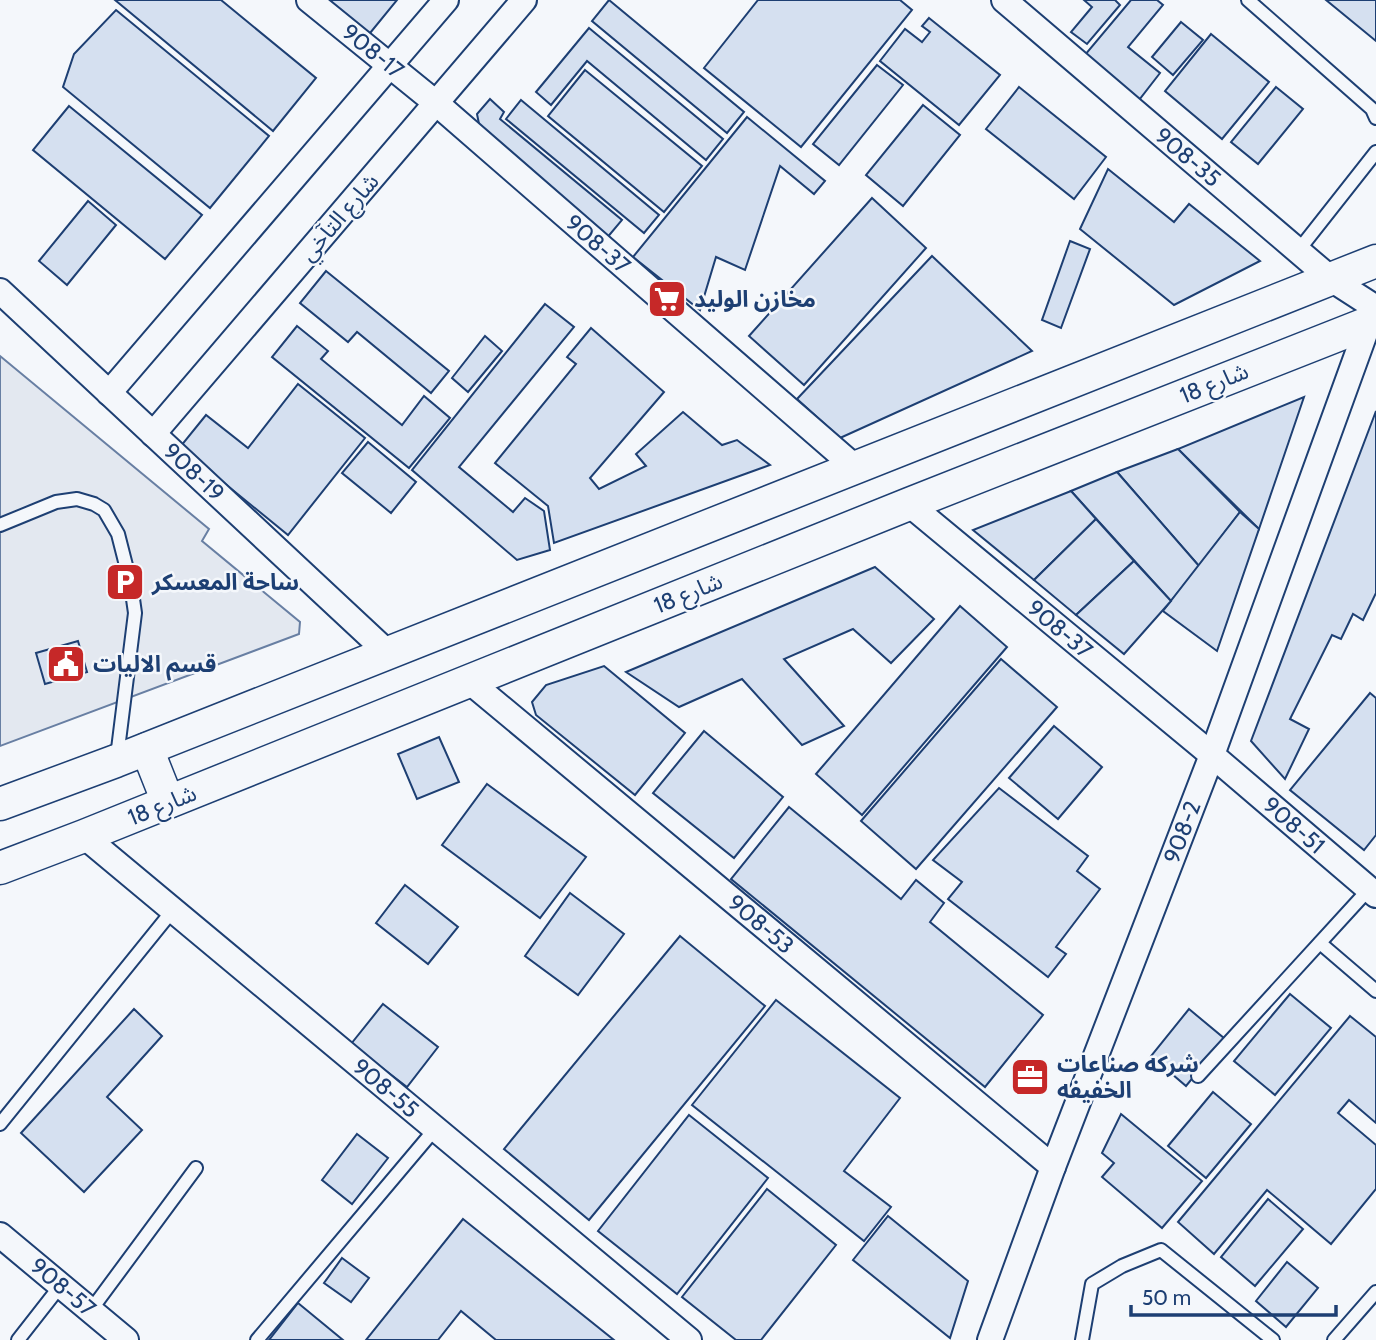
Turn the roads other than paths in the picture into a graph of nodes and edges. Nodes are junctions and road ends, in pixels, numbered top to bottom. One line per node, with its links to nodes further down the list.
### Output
1 (309, 0): 6 (street, 908-17)
2 (446, 0): 6 (street)
3 (524, 0): 7 (street, شارع التآخي)
4 (1004, 0): 10 (street, 908-35)
5 (1248, 0): 8 (lane)
6 (390, 65): 7 (street, 908-17); 17 (street)
7 (436, 103): 18 (street, شارع التآخي); 19 (street, 908-37)
8 (1376, 118)
9 (1376, 152): 10 (lane)
10 (1297, 251): 12 (street, 908-35)
11 (1376, 261): 12 (street)
12 (1331, 279): 16 (street, 908-35); 19 (street)
13 (0, 291): 15 (street, 908-19)
14 (0, 309): 15 (street)
15 (24, 314): 17 (street, 908-19)
16 (1374, 317): 20 (street, شارع 18); 25 (street, 908-2)
17 (109, 393): 18 (street, 908-19)
18 (153, 434): 22 (street, 908-19)
19 (856, 468): 22 (street)
20 (909, 504): 23 (street, شارع 18); 25 (street, 908-37)
21 (0, 525): 26 (lane)
22 (388, 653): 24 (street)
23 (469, 681): 27 (street, شارع 18); 38 (street, 908-53)
24 (147, 749): 26 (street); 27 (street)
25 (1212, 755): 31 (street, 908-51); 38 (street, 908-2)
26 (116, 761): 28 (street)
27 (168, 802): 29 (street, شارع 18)
28 (0, 804)
29 (84, 836): 30 (street, شارع 18); 32 (street, 908-55)
30 (0, 868)
31 (1372, 892): 33 (lane)
32 (173, 910): 36 (lane); 37 (street, 908-55)
33 (1320, 943): 34 (lane); 35 (lane)
34 (1376, 991)
35 (1198, 1076)
36 (0, 1124)
37 (435, 1129): 46 (lane); 47 (street, 908-55)
38 (1053, 1167): 48 (street, 908-2)
39 (196, 1168): 43 (lane)
40 (0, 1234): 41 (street, 908-57)
41 (61, 1285): 43 (street, 908-57); 44 (lane)
42 (1376, 1292): 51 (lane)
43 (91, 1310): 45 (street, 908-57)
44 (18, 1340)
45 (126, 1340)
46 (257, 1340)
47 (689, 1340)
48 (989, 1340)
49 (1082, 1340): 50 (lane)
50 (1273, 1340)
51 (1334, 1340)

